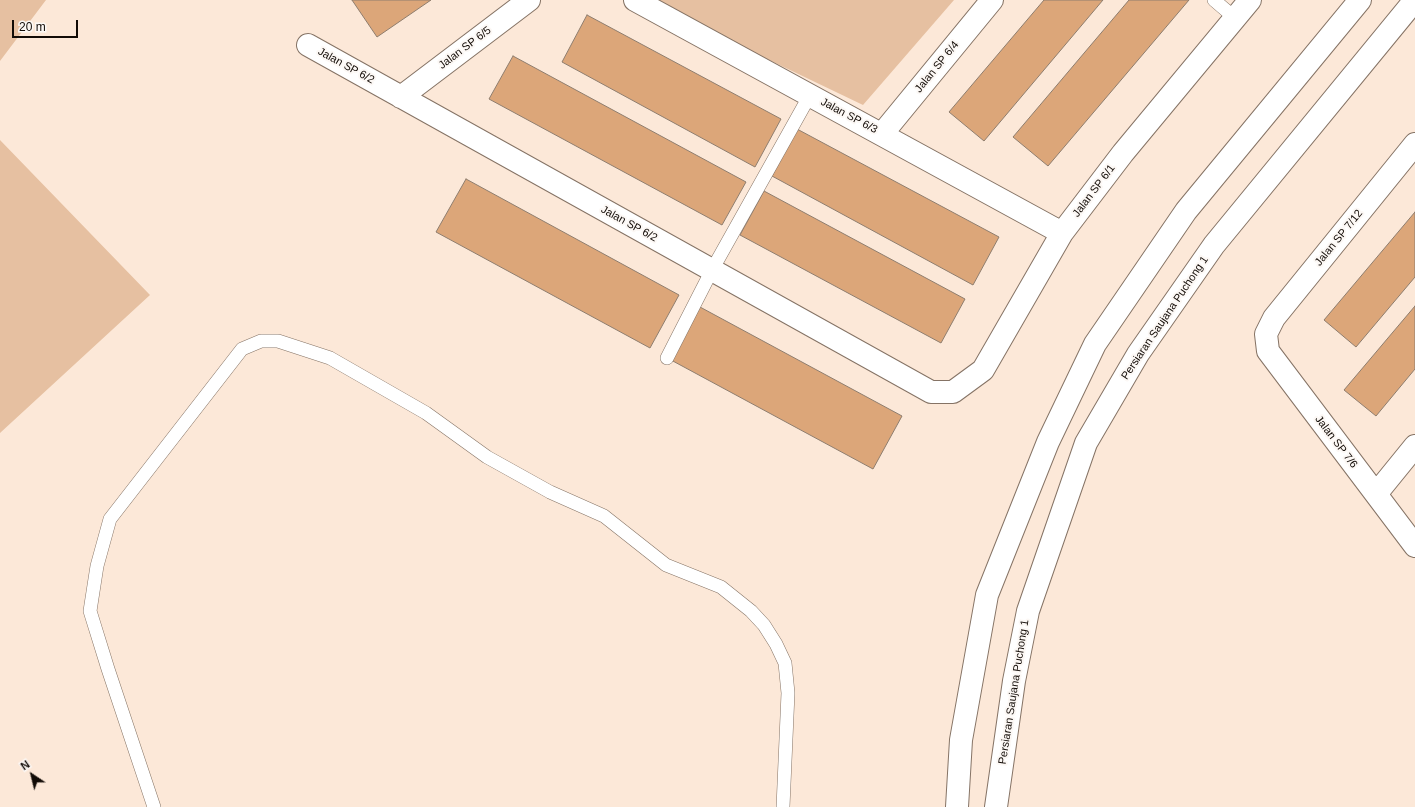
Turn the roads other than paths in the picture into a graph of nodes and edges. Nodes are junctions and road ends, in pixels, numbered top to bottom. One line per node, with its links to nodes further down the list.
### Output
1 (529, 0): 11 (street, Jalan SP 6/5)
2 (635, 0): 10 (street, Jalan SP 6/3)
3 (992, 0): 12 (street, Jalan SP 6/4)
4 (1214, 0): 8 (lane)
5 (1250, 0): 8 (street, Jalan SP 6/1)
6 (1360, 0): 24 (street)
7 (1415, 0): 25 (street, Persiaran Saujana Puchong 1)
8 (1234, 18): 14 (street, Jalan SP 6/1)
9 (308, 45): 11 (street, Jalan SP 6/2)
10 (810, 95): 12 (street, Jalan SP 6/3); 15 (lane)
11 (401, 97): 15 (street, Jalan SP 6/2)
12 (882, 134): 14 (street, Jalan SP 6/3)
13 (1415, 144): 16 (street, Jalan SP 7/12)
14 (1062, 233): 18 (street, Jalan SP 6/1)
15 (712, 270): 17 (lane); 18 (street, Jalan SP 6/2)
16 (1266, 334): 20 (street, Jalan SP 7/6)
17 (667, 358)
18 (954, 392)
19 (1415, 446): 20 (street)
20 (1376, 494): 21 (street, Jalan SP 7/6)
21 (1415, 546)
22 (154, 807): 23 (lane)
23 (783, 807)
24 (957, 807)
25 (996, 807)

